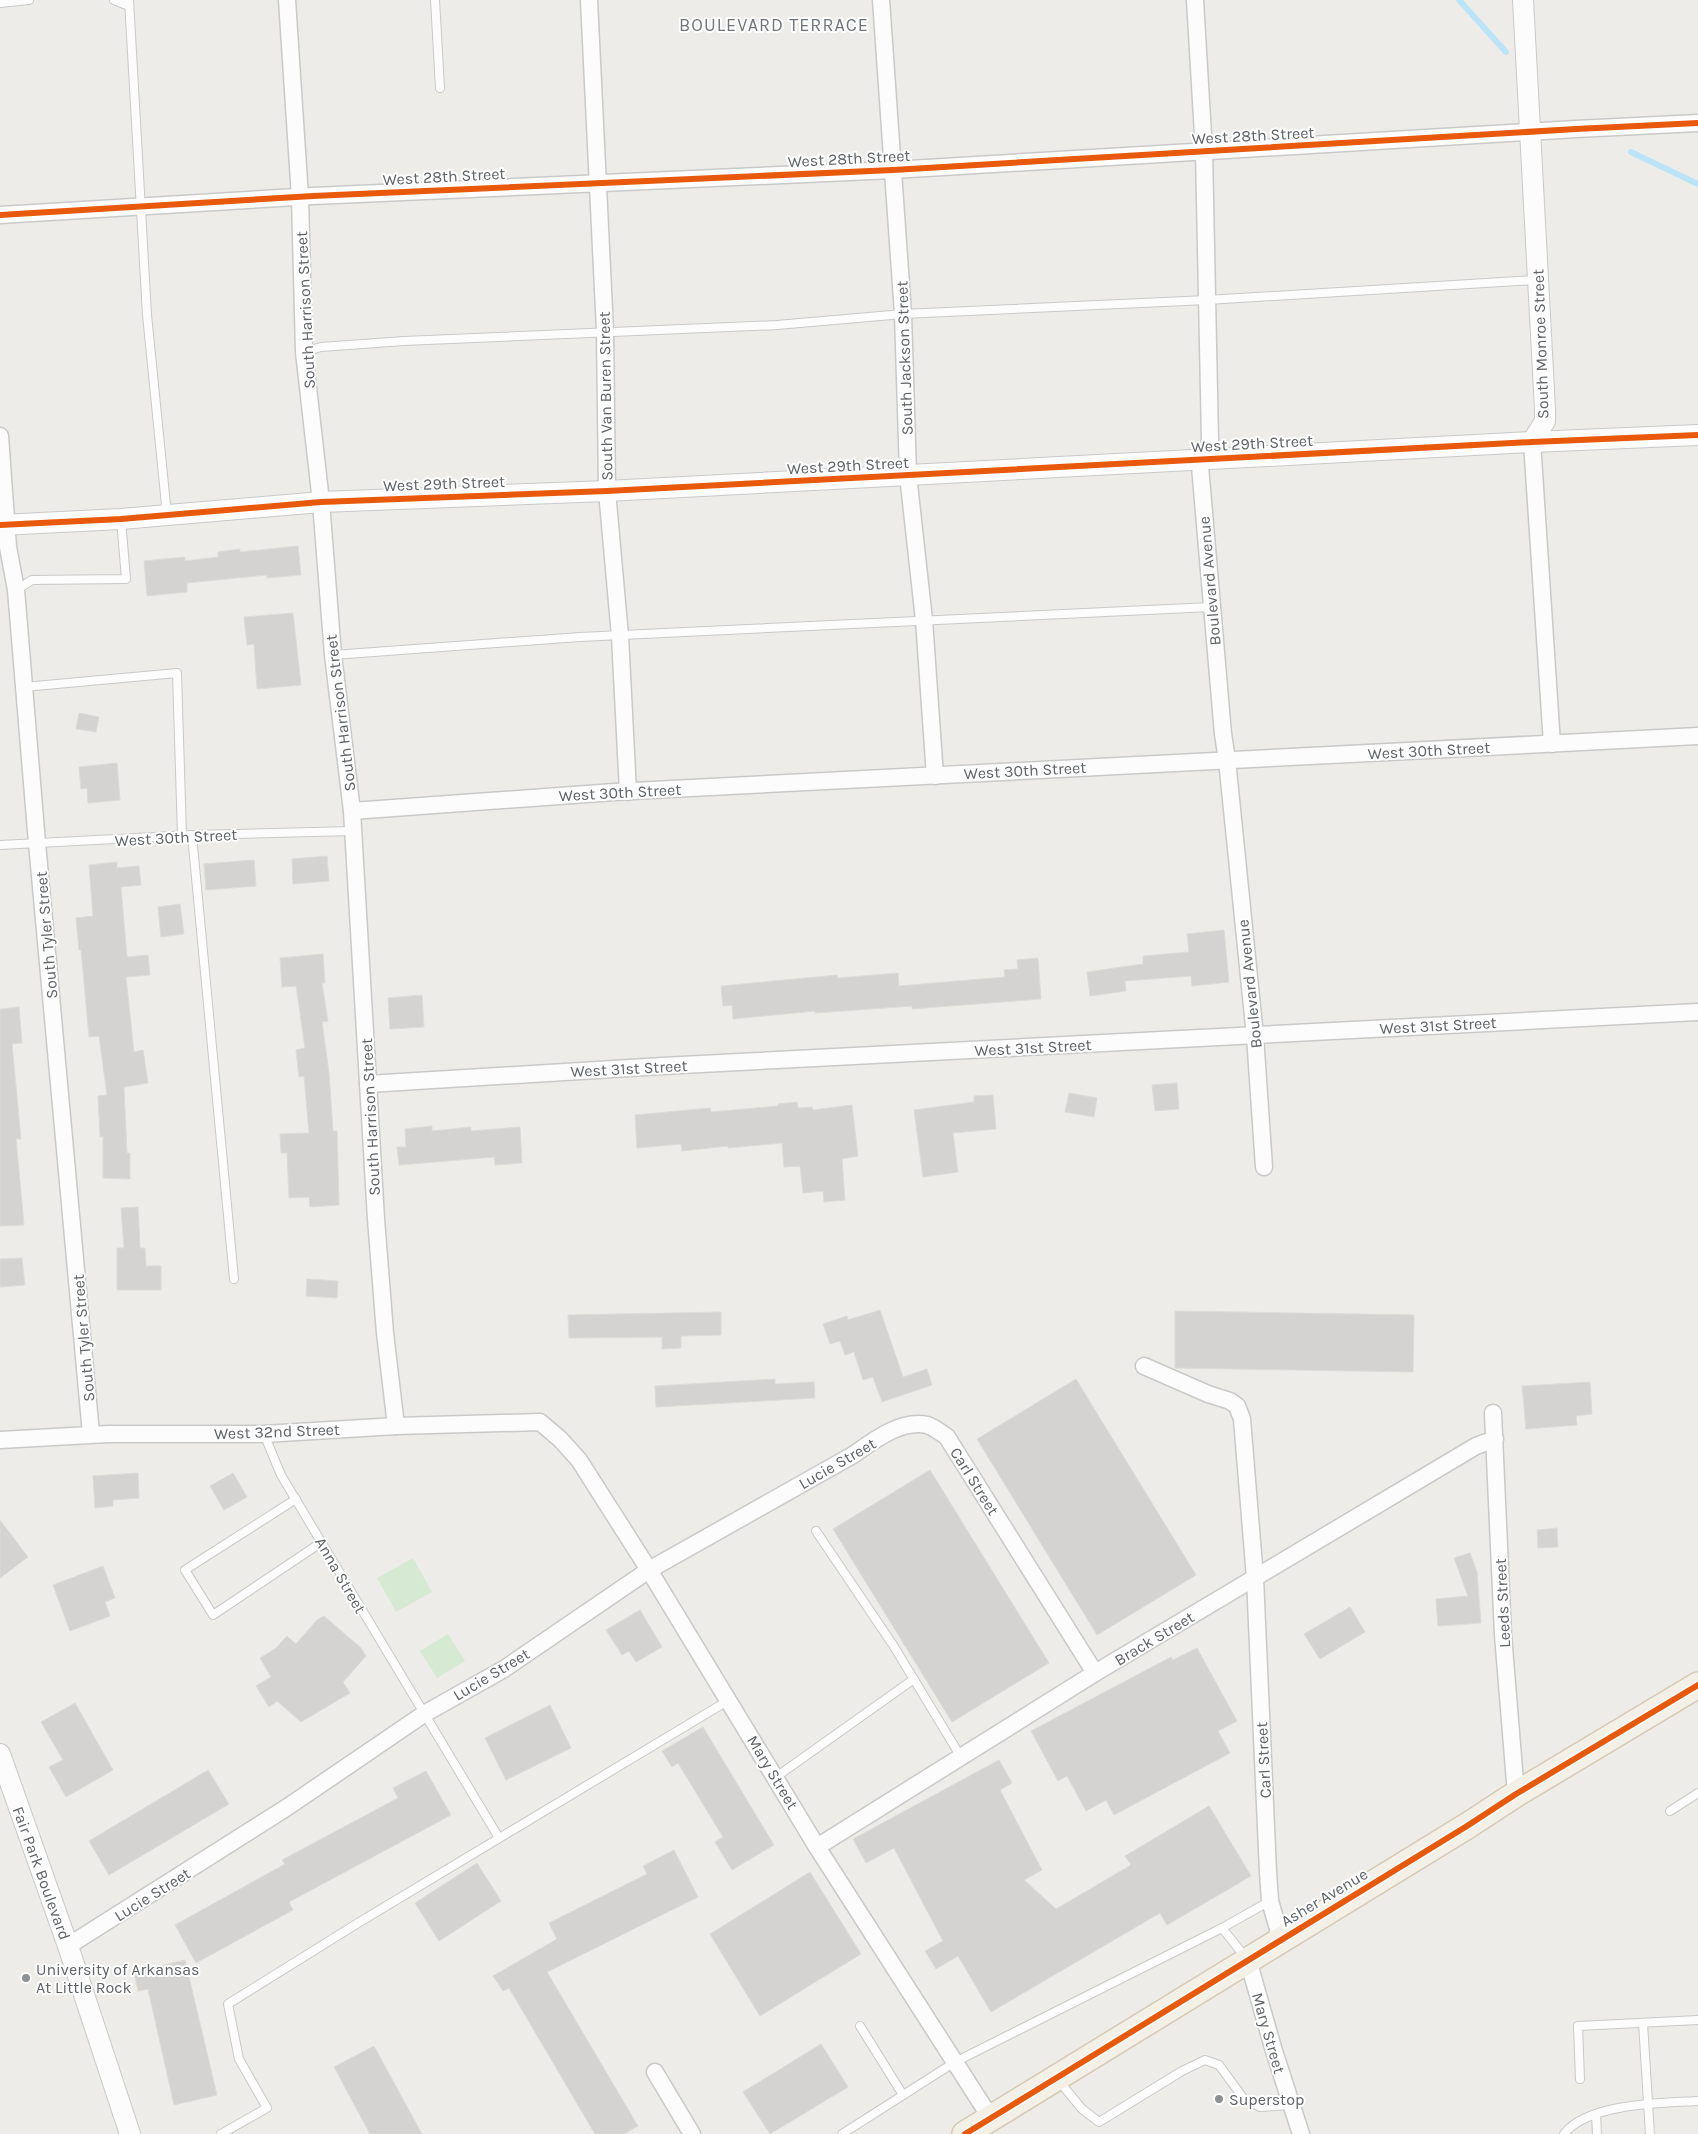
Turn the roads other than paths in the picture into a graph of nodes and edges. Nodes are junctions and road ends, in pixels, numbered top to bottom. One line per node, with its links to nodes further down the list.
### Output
1 (29, 0): 9 (lane)
2 (114, 0): 10 (lane)
3 (287, 0): 17 (street, South Harrison Street)
4 (435, 0): 11 (lane)
5 (589, 0): 16 (street, South Van Buren Street)
6 (881, 0): 15 (street, South Jackson Street)
7 (1194, 0): 14 (street)
8 (1523, 0): 13 (street, South Monroe Street)
9 (0, 3)
10 (129, 3): 18 (lane)
11 (440, 88)
12 (1698, 123): 13 (street, West 28th Street)
13 (1531, 133): 14 (street, West 28th Street); 20 (street, South Monroe Street)
14 (1204, 152): 15 (street, West 28th Street); 21 (street)
15 (893, 170): 16 (street, West 28th Street); 22 (street, South Jackson Street)
16 (598, 182): 17 (street, West 28th Street); 23 (street, South Van Buren Street)
17 (300, 197): 18 (street, West 28th Street); 24 (street, South Harrison Street)
18 (141, 206): 19 (street, West 28th Street); 32 (lane)
19 (0, 215)
20 (1538, 280): 21 (lane); 27 (street, South Monroe Street)
21 (1207, 300): 22 (lane); 28 (street)
22 (903, 314): 23 (lane); 29 (street, South Jackson Street)
23 (605, 331): 24 (lane); 30 (street, South Van Buren Street)
24 (304, 352): 31 (street, South Harrison Street)
25 (1698, 435): 27 (street, West 29th Street)
26 (0, 436): 34 (street, South Tyler Street)
27 (1532, 442): 28 (street, West 29th Street); 42 (street, South Monroe Street)
28 (1196, 460): 29 (street, West 29th Street); 36 (street, Boulevard Avenue)
29 (908, 475): 30 (street, West 29th Street); 37 (street, South Jackson Street)
30 (607, 491): 31 (street, West 29th Street); 38 (street, South Van Buren Street)
31 (321, 502): 32 (street, West 29th Street); 39 (street, South Harrison Street)
32 (164, 515): 33 (street, West 29th Street)
33 (121, 519): 34 (street, West 29th Street); 35 (lane)
34 (3, 526): 35 (street, South Tyler Street)
35 (16, 590): 40 (street, South Tyler Street)
36 (1211, 607): 37 (lane); 43 (street, Boulevard Avenue)
37 (924, 620): 38 (lane); 44 (street, South Jackson Street)
38 (620, 636): 39 (lane); 45 (street, South Van Buren Street)
39 (333, 655): 46 (street, South Harrison Street)
40 (24, 687): 49 (lane); 50 (street, South Tyler Street)
41 (1698, 736): 42 (street, West 30th Street)
42 (1552, 744): 43 (street, West 30th Street)
43 (1227, 760): 44 (street, West 30th Street); 53 (street, Boulevard Avenue)
44 (935, 776): 45 (street, West 30th Street)
45 (628, 792): 46 (street, West 30th Street)
46 (352, 811): 47 (street, South Harrison Street)
47 (353, 831): 48 (lane, West 30th Street); 54 (street, South Harrison Street)
48 (192, 835): 49 (lane, West 30th Street); 56 (lane)
49 (182, 836): 50 (lane, West 30th Street)
50 (37, 843): 51 (lane, West 30th Street); 62 (street, South Tyler Street)
51 (0, 845)
52 (1698, 1012): 53 (street, West 31st Street)
53 (1256, 1036): 54 (street, West 31st Street); 55 (street, Boulevard Avenue)
54 (368, 1084): 60 (street, South Harrison Street)
55 (1264, 1167)
56 (234, 1279)
57 (1144, 1366): 70 (street)
58 (1493, 1413): 64 (street, Leeds Street)
59 (925, 1425): 69 (street, Lucie Street); 71 (street, Carl Street)
60 (396, 1426): 61 (street, West 32nd Street); 63 (street, West 32nd Street)
61 (551, 1430): 69 (street, Mary Street)
62 (92, 1434): 63 (street, West 32nd Street); 65 (street, West 32nd Street)
63 (264, 1434): 66 (lane, Anna Street)
64 (1495, 1439): 70 (street, Brack Street); 80 (street, Leeds Street)
65 (0, 1440)
66 (296, 1499): 68 (lane, Anna Street); 68 (lane)
67 (816, 1531): 72 (lane)
68 (322, 1542): 75 (lane, Anna Street)
69 (649, 1570): 74 (street, Mary Street); 75 (street, Lucie Street)
70 (1255, 1578): 71 (street, Brack Street); 84 (street, Carl Street)
71 (1095, 1673): 77 (street, Brack Street)
72 (914, 1679): 77 (lane); 78 (lane)
73 (1698, 1685): 80 (main road, Asher Avenue)
74 (729, 1700): 78 (street, Mary Street); 82 (lane)
75 (424, 1714): 82 (lane, Anna Street); 87 (street, Lucie Street)
76 (0, 1754): 87 (street, Fair Park Boulevard)
77 (961, 1757): 83 (street, Brack Street)
78 (776, 1777): 83 (street, Mary Street)
79 (1698, 1793): 81 (lane)
80 (1516, 1794): 86 (main road, Asher Avenue)
81 (1670, 1811)
82 (499, 1838): 103 (lane)
83 (817, 1847): 92 (street, Mary Street)
84 (1270, 1900): 85 (lane); 86 (street, Carl Street)
85 (1222, 1928): 88 (lane); 92 (lane)
86 (1281, 1939): 88 (main road, Asher Avenue)
87 (68, 1946): 102 (street, Fair Park Boulevard)
88 (1248, 1960): 94 (main road, Asher Avenue); 99 (street, Mary Street)
89 (1698, 2020): 90 (lane)
90 (1643, 2023): 95 (lane); 98 (lane)
91 (860, 2026): 96 (lane)
92 (956, 2062): 96 (lane); 101 (street, Mary Street)
93 (656, 2072): 104 (street)
94 (1057, 2078): 99 (lane); 101 (main road, Asher Avenue)
95 (1580, 2079)
96 (903, 2095): 105 (lane)
97 (1698, 2101): 98 (lane)
98 (1648, 2104): 100 (lane); 110 (lane)
99 (1290, 2105): 107 (street, Mary Street)
100 (1596, 2114): 108 (lane); 109 (lane)
101 (990, 2117): 106 (main road, Asher Avenue)
102 (130, 2134)
103 (221, 2134)
104 (692, 2134)
105 (842, 2134)
106 (966, 2134)
107 (1300, 2134)
108 (1564, 2134)
109 (1597, 2134)
110 (1650, 2134)

